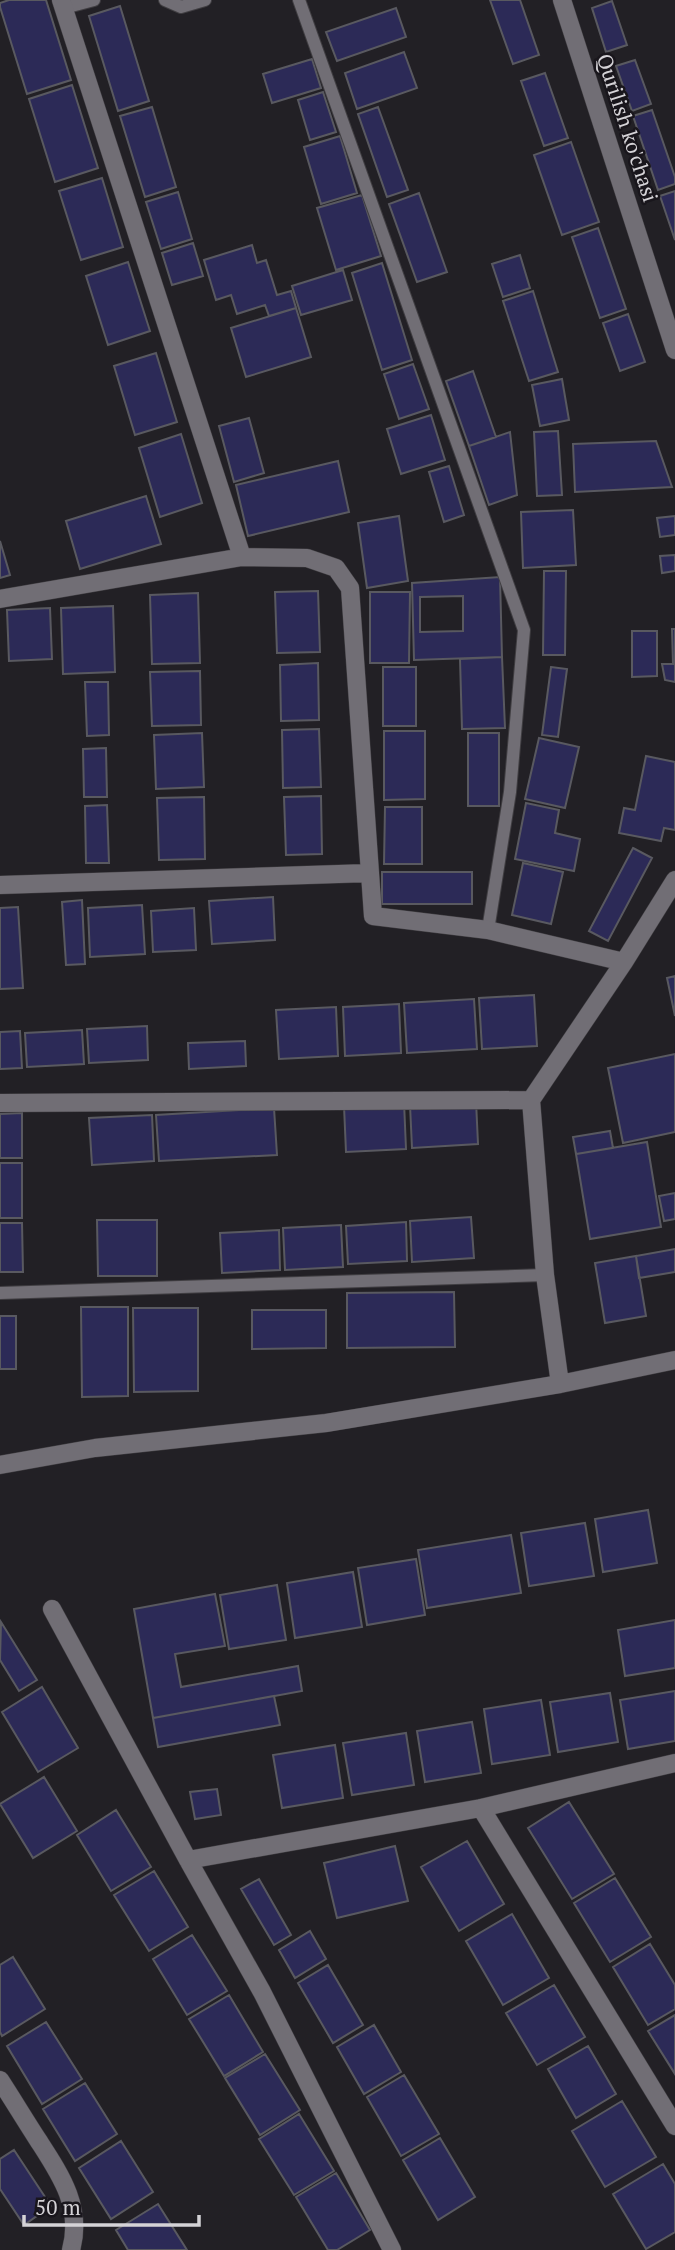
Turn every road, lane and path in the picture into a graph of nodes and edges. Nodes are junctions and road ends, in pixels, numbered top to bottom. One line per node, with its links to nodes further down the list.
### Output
1 (94, 0): 6 (lane)
2 (165, 0): 3 (lane)
3 (205, 0)
4 (299, 0): 13 (lane)
5 (562, 0): 7 (street, Qurilish ko'chasi)
6 (63, 4): 8 (street)
7 (675, 350)
8 (242, 557): 9 (street); 10 (street)
9 (0, 599)
10 (369, 873): 12 (street); 13 (street)
11 (675, 880): 14 (street)
12 (0, 885)
13 (488, 930): 14 (street)
14 (624, 962): 15 (street)
15 (531, 1100): 16 (street); 17 (street)
16 (0, 1103)
17 (545, 1275): 18 (lane); 20 (street)
18 (0, 1293)
19 (675, 1360): 20 (street)
20 (561, 1384): 21 (street)
21 (0, 1465)
22 (52, 1609): 25 (street)
23 (675, 1763): 24 (street)
24 (481, 1808): 25 (street); 27 (street)
25 (188, 1860): 29 (street)
26 (0, 2080): 28 (street)
27 (675, 2126)
28 (71, 2250)
29 (392, 2250)

